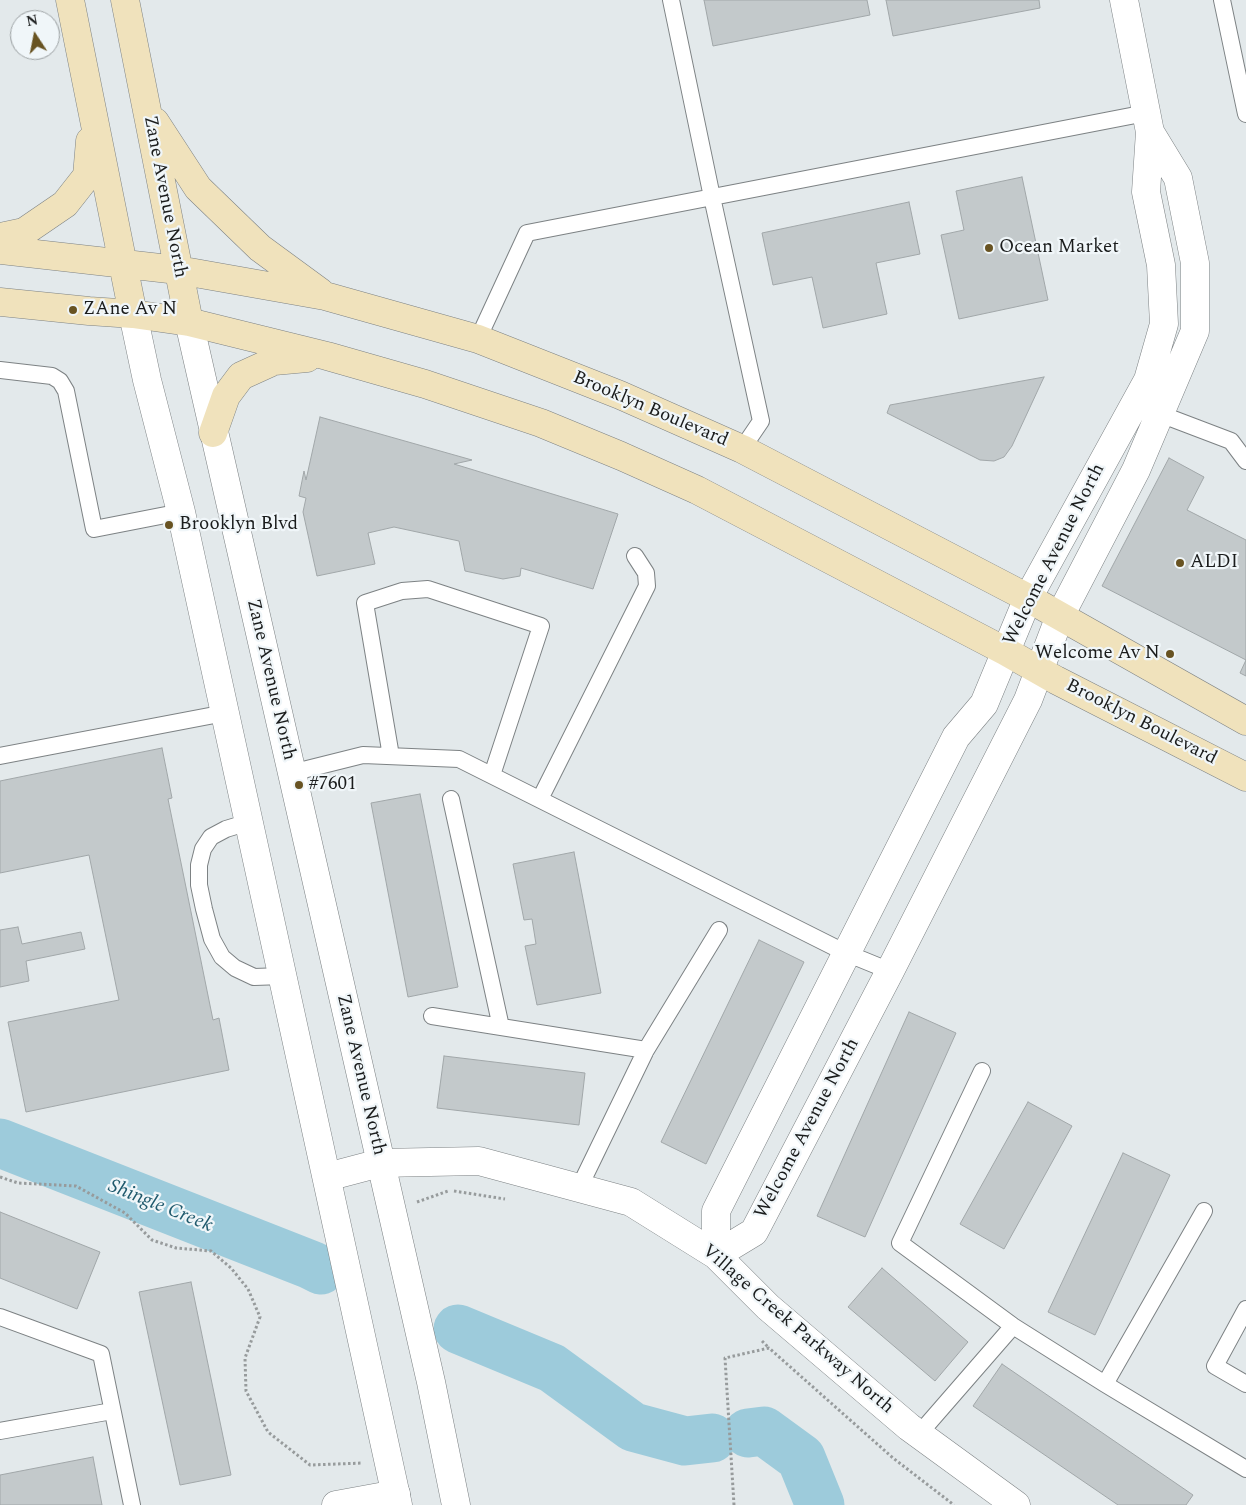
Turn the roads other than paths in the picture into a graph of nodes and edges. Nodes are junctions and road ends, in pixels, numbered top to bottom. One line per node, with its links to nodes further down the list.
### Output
1 (70, 0): 8 (main road)
2 (126, 0): 6 (main road, Zane Avenue North)
3 (671, 0): 10 (lane)
4 (1124, 0): 9 (street, Welcome Avenue North)
5 (1222, 0): 7 (lane)
6 (148, 110): 14 (main road, Zane Avenue North); 15 (main road)
7 (1246, 114)
8 (92, 117): 11 (main road); 13 (main road)
9 (1148, 123): 10 (lane); 22 (street, Welcome Avenue North); 28 (street, Welcome Avenue North)
10 (712, 197): 19 (lane); 24 (lane)
11 (0, 237)
12 (0, 250): 13 (main road, Brooklyn Boulevard)
13 (123, 263): 14 (main road, Brooklyn Boulevard); 17 (main road)
14 (178, 270): 15 (main road, Brooklyn Boulevard); 18 (main road, Zane Avenue North)
15 (325, 296): 19 (main road, Brooklyn Boulevard)
16 (0, 302): 17 (main road, Brooklyn Boulevard)
17 (133, 314): 18 (main road, Brooklyn Boulevard); 26 (street)
18 (189, 322): 20 (main road, Brooklyn Boulevard); 23 (street, Zane Avenue North)
19 (478, 339): 24 (main road, Brooklyn Boulevard)
20 (327, 356): 23 (main road); 30 (main road, Brooklyn Boulevard)
21 (0, 370): 26 (lane)
22 (1160, 414): 25 (lane); 29 (street, Welcome Avenue North)
23 (213, 432): 36 (street, Zane Avenue North)
24 (742, 449): 28 (main road, Brooklyn Boulevard)
25 (1246, 460)
26 (181, 512): 32 (street)
27 (635, 556): 40 (lane)
28 (1028, 598): 29 (main road, Brooklyn Boulevard); 30 (street, Welcome Avenue North)
29 (1060, 616): 31 (street, Welcome Avenue North); 33 (main road, Brooklyn Boulevard)
30 (1005, 651): 31 (main road, Brooklyn Boulevard); 43 (street, Welcome Avenue North)
31 (1039, 671): 38 (main road, Brooklyn Boulevard); 44 (street, Welcome Avenue North)
32 (225, 713): 34 (lane); 41 (street)
33 (1246, 722)
34 (0, 756)
35 (391, 756): 36 (lane); 37 (lane); 37 (lane)
36 (291, 773): 50 (street, Zane Avenue North)
37 (492, 775): 40 (lane)
38 (1246, 777)
39 (451, 799): 47 (lane)
40 (540, 799): 43 (lane)
41 (249, 822): 45 (street); 45 (lane)
42 (719, 930): 48 (lane)
43 (846, 953): 44 (lane); 54 (street, Welcome Avenue North)
44 (890, 971): 54 (street, Welcome Avenue North)
45 (283, 976): 51 (street)
46 (432, 1016): 47 (lane)
47 (501, 1027): 48 (lane)
48 (646, 1050): 52 (lane)
49 (982, 1071): 57 (lane)
50 (380, 1163): 51 (street, Village Creek Parkway North); 52 (street, Village Creek Parkway North); 67 (street, Zane Avenue North)
51 (327, 1177): 64 (street)
52 (579, 1188): 54 (street, Village Creek Parkway North)
53 (1204, 1211): 58 (lane)
54 (716, 1255): 62 (street, Village Creek Parkway North)
55 (1246, 1309): 59 (lane)
56 (0, 1317): 60 (lane)
57 (1014, 1326): 58 (lane); 62 (lane)
58 (1105, 1384): 63 (lane)
59 (1246, 1384)
60 (112, 1411): 61 (lane); 65 (lane)
61 (0, 1431)
62 (919, 1434): 68 (street, Village Creek Parkway North)
63 (1246, 1469)
64 (397, 1499): 66 (street)
65 (132, 1505)
66 (336, 1505)
67 (456, 1505)
68 (1016, 1505)

